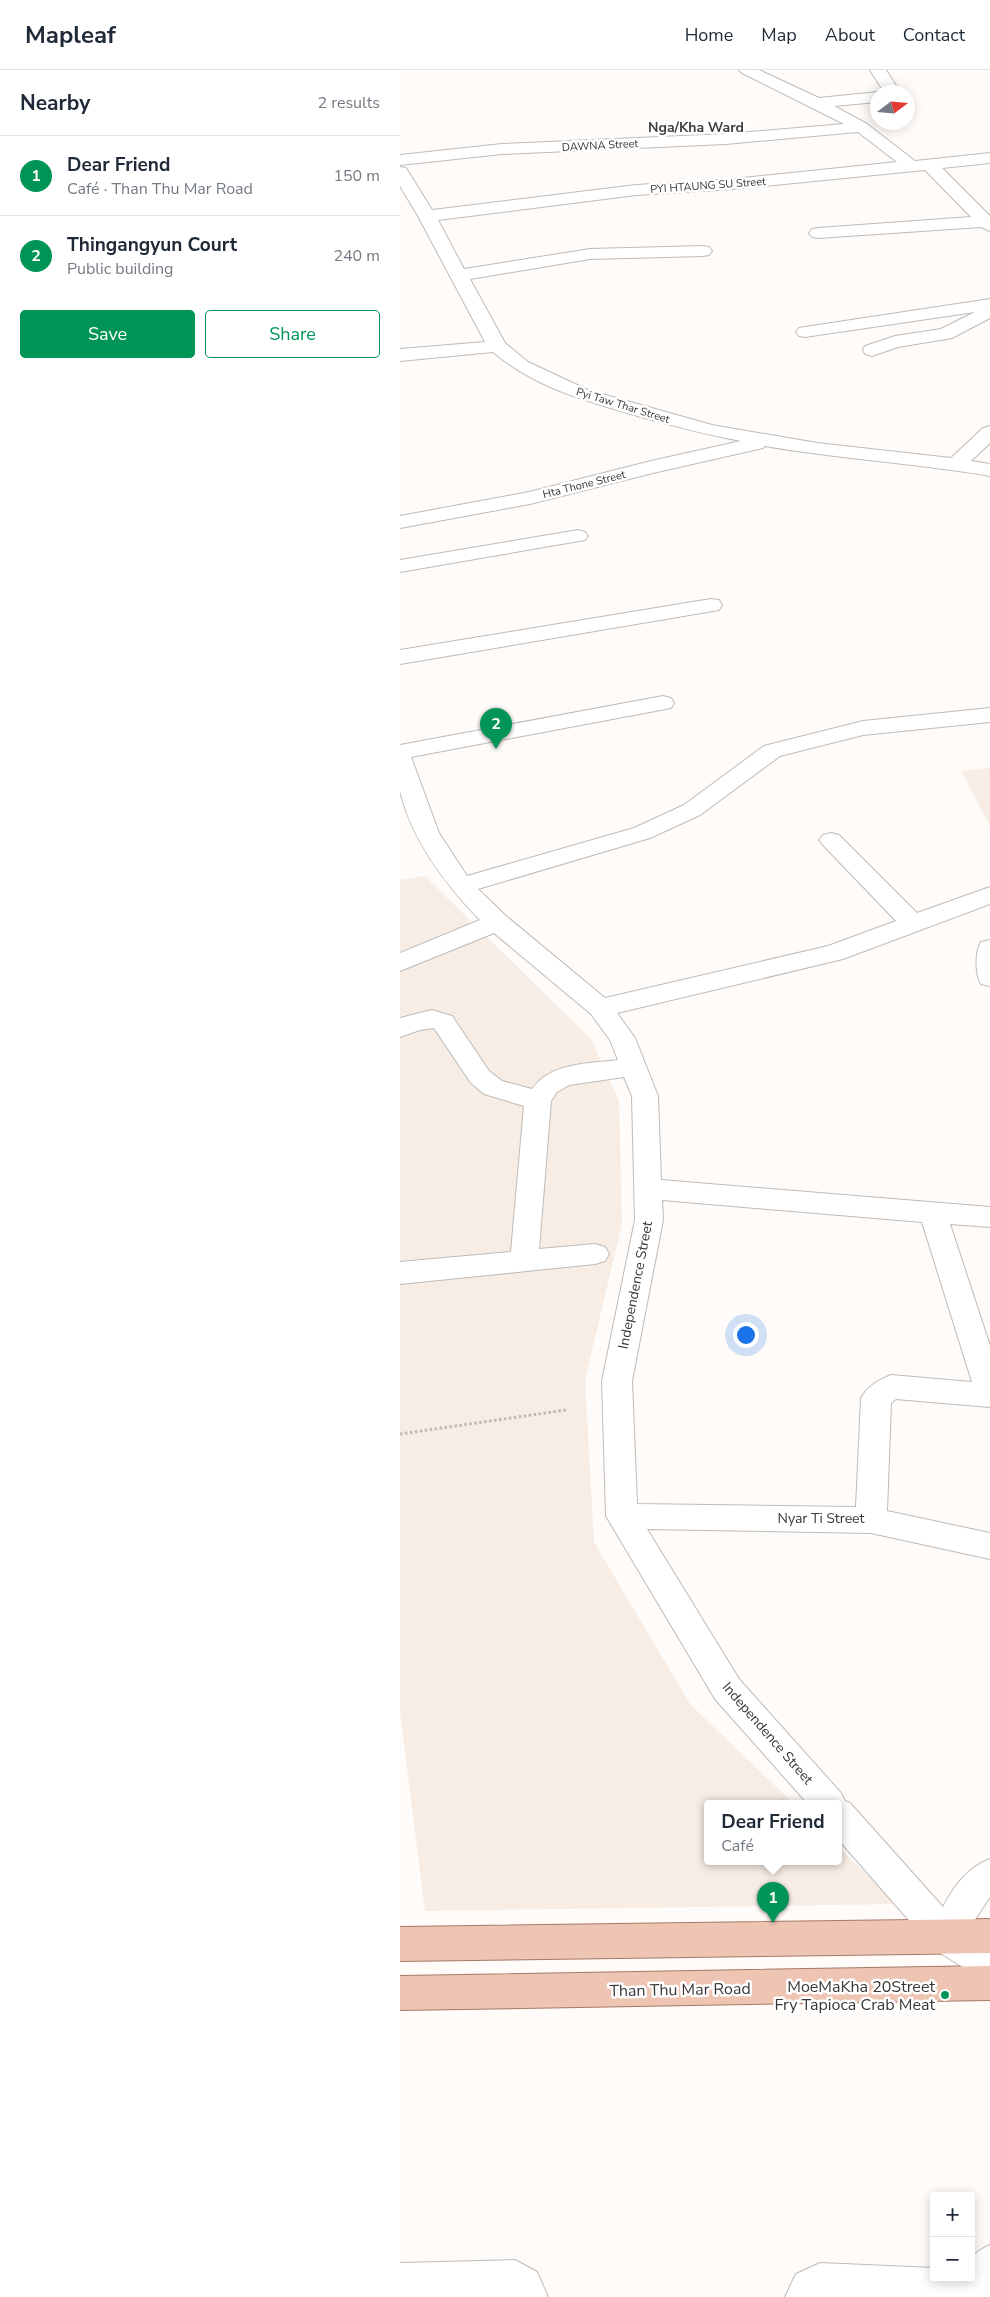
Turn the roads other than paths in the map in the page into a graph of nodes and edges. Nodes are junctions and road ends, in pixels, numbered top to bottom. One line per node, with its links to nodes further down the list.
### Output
1 (747, 70): 5 (street)
2 (878, 70): 3 (street)
3 (888, 85)
4 (870, 98): 5 (street)
5 (817, 103): 6 (street)
6 (861, 127): 8 (street, DAWNA Street); 9 (street)
7 (990, 158): 9 (street, PYI HTAUNG SU Street)
8 (400, 160)
9 (921, 166): 11 (street, PYI HTAUNG SU Street); 12 (street)
10 (400, 172): 11 (street, Pyi Taw Thar Street)
11 (427, 216): 15 (street, Pyi Taw Thar Street)
12 (988, 223): 13 (street)
13 (818, 233)
14 (703, 251): 15 (street)
15 (459, 275): 19 (street, Pyi Taw Thar Street)
16 (990, 304): 18 (street)
17 (990, 311): 20 (street)
18 (806, 332)
19 (497, 346): 21 (street); 23 (street, Pyi Taw Thar Street)
20 (872, 350)
21 (400, 355)
22 (990, 432): 24 (street)
23 (767, 441): 24 (street, Pyi Taw Thar Street); 26 (street, Hta Thone Street)
24 (956, 464): 25 (street, Pyi Taw Thar Street)
25 (990, 470)
26 (400, 522)
27 (578, 536): 28 (street)
28 (400, 566)
29 (711, 605): 30 (street)
30 (400, 657)
31 (663, 703): 33 (street)
32 (990, 715): 36 (street)
33 (400, 752)
34 (400, 757): 36 (street, Independence Street)
35 (831, 840): 39 (street)
36 (461, 886): 38 (street, Independence Street)
37 (990, 895): 39 (street)
38 (497, 922): 41 (street); 43 (street, Independence Street)
39 (913, 924): 43 (street)
40 (990, 948): 42 (street)
41 (400, 963)
42 (990, 978)
43 (600, 1008): 45 (street, Independence Street)
44 (400, 1028): 46 (street)
45 (633, 1067): 46 (street); 47 (street, Independence Street)
46 (538, 1100): 51 (street)
47 (648, 1189): 48 (street); 54 (street, Independence Street)
48 (933, 1213): 49 (street); 53 (street)
49 (990, 1217)
50 (595, 1254): 51 (street)
51 (524, 1261): 52 (street)
52 (400, 1273)
53 (990, 1394): 55 (street, Nyar Ti Street)
54 (622, 1516): 55 (street, Nyar Ti Street); 57 (street, Independence Street)
55 (871, 1520): 56 (street)
56 (990, 1546)
57 (825, 1800)
58 (842, 1819): 61 (street)
59 (990, 1875): 61 (street)
60 (990, 1936): 61 (main road)
61 (947, 1937): 62 (main road); 63 (street)
62 (400, 1944)
63 (990, 1964)
64 (990, 1983): 65 (main road, Than Thu Mar Road)
65 (400, 1994)
66 (400, 2284): 68 (street)
67 (978, 2284): 69 (street)
68 (528, 2297)
69 (805, 2297)

